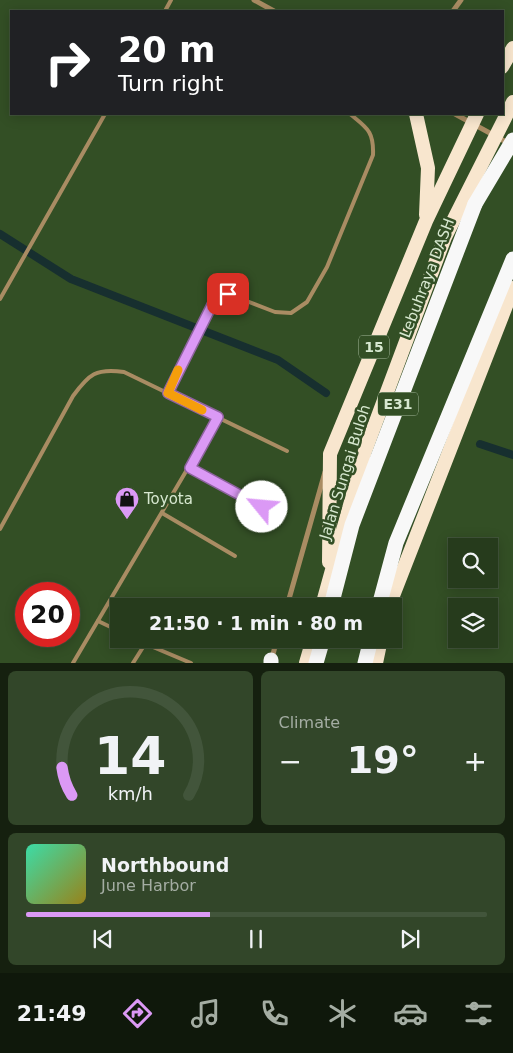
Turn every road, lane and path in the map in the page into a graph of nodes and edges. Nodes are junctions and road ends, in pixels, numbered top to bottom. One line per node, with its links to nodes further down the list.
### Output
1 (254, 0): 2 (street)
2 (272, 10)
3 (513, 48): 4 (highway)
4 (504, 62)
5 (513, 102): 11 (highway, Jalan Sungai Buloh / 15)
6 (104, 115): 17 (lane)
7 (351, 115): 18 (lane)
8 (416, 115): 14 (highway)
9 (459, 115): 10 (street)
10 (474, 119): 11 (street); 14 (highway, 15)
11 (494, 137): 13 (street); 27 (highway, Jalan Sungai Buloh / 15)
12 (513, 140): 30 (highway, Lebuhraya DASH / E31, bridge)
13 (513, 146)
14 (426, 221): 21 (highway, 15)
15 (513, 260): 31 (highway)
16 (513, 288): 32 (highway)
17 (0, 299)
18 (168, 393): 19 (lane); 25 (lane)
19 (218, 417): 20 (lane); 22 (lane)
20 (287, 451)
21 (330, 454): 27 (highway, 15); 28 (street)
22 (190, 468): 23 (lane); 24 (lane)
23 (262, 507)
24 (162, 513): 26 (lane); 33 (lane)
25 (0, 529)
26 (235, 556)
27 (329, 583): 29 (highway, Jalan Sungai Buloh / 15)
28 (289, 598)
29 (324, 598)
30 (333, 598)
31 (381, 598)
32 (392, 598)
33 (98, 621): 34 (lane); 42 (lane)
34 (110, 627)
35 (142, 648): 43 (lane)
36 (155, 648): 44 (lane)
37 (274, 648): 41 (street)
38 (310, 648): 45 (highway)
39 (320, 648): 46 (highway)
40 (369, 648): 47 (highway)
41 (270, 662)
42 (73, 663)
43 (133, 663)
44 (191, 663)
45 (306, 663)
46 (316, 663)
47 (365, 663)

